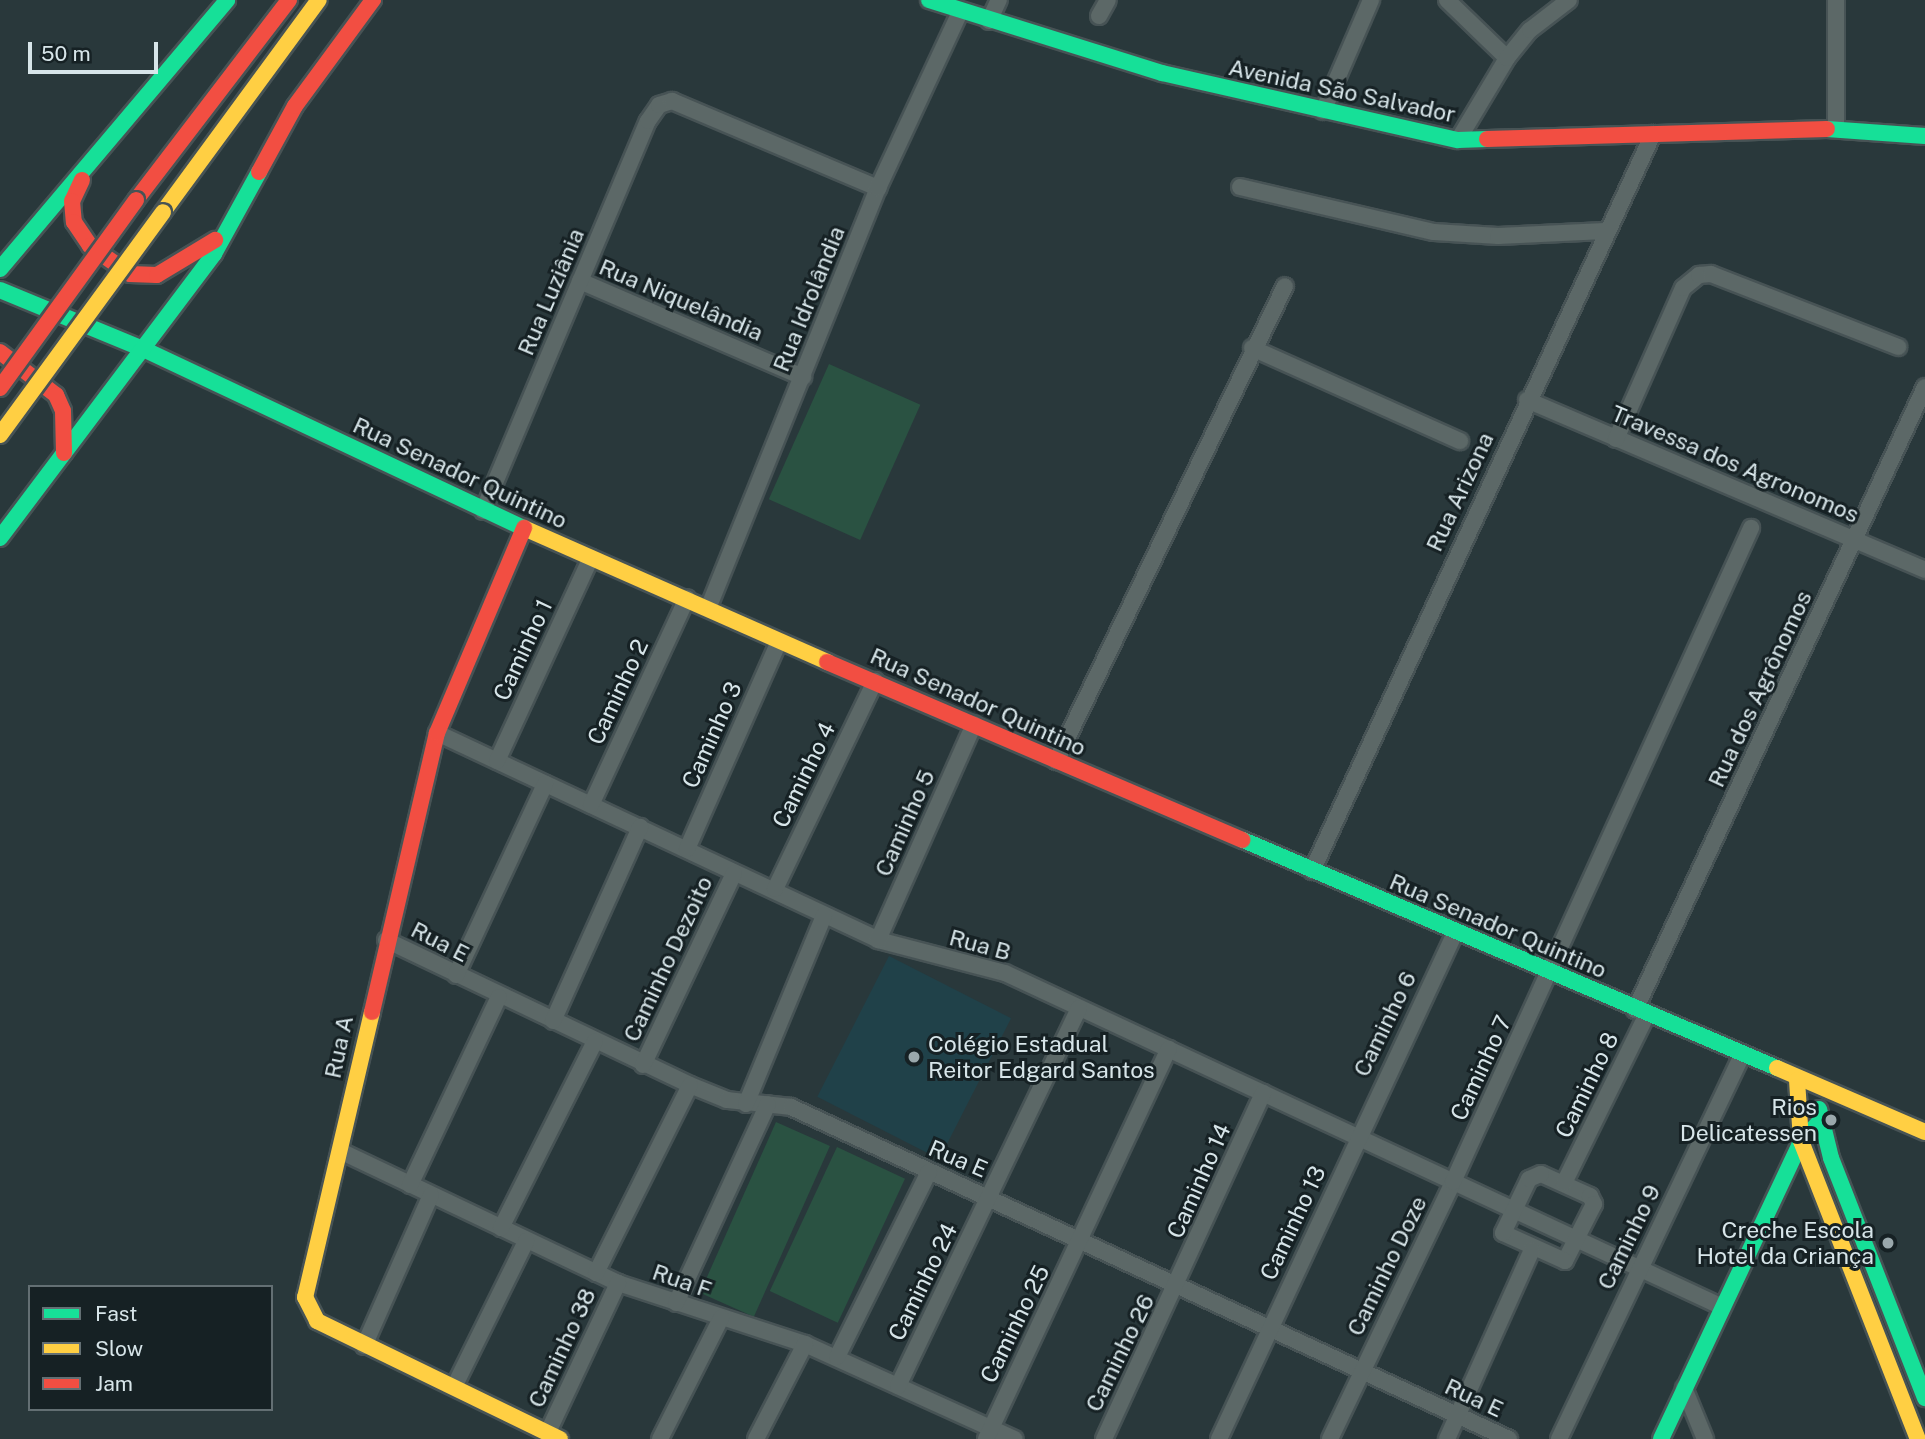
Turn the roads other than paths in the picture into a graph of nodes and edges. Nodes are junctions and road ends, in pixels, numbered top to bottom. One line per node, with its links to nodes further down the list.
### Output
1 (227, 0): 21 (main road)
2 (289, 0): 40 (main road, bridge)
3 (319, 0): 42 (main road, bridge)
4 (373, 0): 25 (main road)
5 (929, 0): 12 (main road, Avenida São Salvador)
6 (999, 0): 14 (street)
7 (1108, 0): 13 (street)
8 (1371, 0): 16 (street)
9 (1447, 0): 15 (street)
10 (1569, 0): 15 (street)
11 (1836, 0): 17 (street)
12 (960, 12): 14 (main road, Avenida São Salvador); 23 (street, Rua Idrolândia)
13 (1099, 16)
14 (989, 21): 16 (main road, Avenida São Salvador)
15 (1507, 58): 20 (street)
16 (1322, 111): 20 (main road, Avenida São Salvador)
17 (1836, 129): 18 (main road, Avenida São Salvador); 19 (main road, Avenida São Salvador)
18 (1653, 134): 20 (main road, Avenida São Salvador); 24 (street, Rua Arizona)
19 (1925, 136)
20 (1458, 140)
21 (100, 146): 25 (main road); 26 (main road)
22 (1240, 187): 24 (street)
23 (878, 188): 28 (street, Rua Luziânia); 37 (street, Rua Idrolândia)
24 (1605, 231): 41 (street, Rua Arizona)
25 (226, 232): 35 (main road)
26 (12, 254): 27 (main road); 31 (main road)
27 (0, 269)
28 (580, 281): 37 (street, Rua Niquelândia); 46 (street, Rua Luziânia)
29 (1285, 286): 34 (street)
30 (0, 290): 31 (main road, Rua Senador Quintino)
31 (19, 299): 32 (main road, Rua Senador Quintino)
32 (98, 331): 35 (main road, Rua Senador Quintino); 38 (main road)
33 (1899, 347): 43 (street)
34 (1252, 348): 44 (street); 60 (street)
35 (143, 349): 38 (main road); 46 (main road, Rua Senador Quintino)
36 (0, 352): 45 (main road)
37 (803, 376): 54 (street, Rua Idrolândia)
38 (117, 381): 45 (main road)
39 (1925, 387): 50 (street, Rua dos Agrônomos)
40 (0, 388)
41 (1527, 400): 43 (street, Travessa dos Agronomos); 65 (street, Rua Arizona)
42 (0, 435)
43 (1616, 439): 50 (street, Travessa dos Agronomos)
44 (1460, 441)
45 (64, 453): 49 (main road)
46 (483, 511): 47 (main road, Rua Senador Quintino)
47 (524, 528): 51 (main road, Rua Senador Quintino); 58 (main road, Rua A)
48 (1751, 528): 72 (street, Caminho 7)
49 (0, 538)
50 (1856, 540): 52 (street, Travessa dos Agronomos); 76 (street, Rua dos Agrônomos)
51 (591, 558): 53 (main road, Rua Senador Quintino); 59 (street, Caminho 1)
52 (1925, 570)
53 (687, 598): 54 (main road, Rua Senador Quintino); 62 (street, Caminho 2)
54 (709, 606): 55 (main road, Rua Senador Quintino)
55 (779, 641): 56 (main road, Rua Senador Quintino); 64 (street, Caminho 3)
56 (875, 681): 57 (main road, Rua Senador Quintino); 67 (street, Caminho 4)
57 (974, 724): 60 (main road, Rua Senador Quintino); 71 (street, Caminho 5)
58 (437, 733): 59 (street, Rua B); 70 (main road, Rua A)
59 (497, 761): 61 (street, Rua B)
60 (1056, 761): 65 (main road, Rua Senador Quintino)
61 (545, 784): 62 (street, Rua B); 73 (street)
62 (591, 805): 63 (street, Rua B)
63 (640, 827): 64 (street, Rua B); 77 (street)
64 (687, 849): 66 (street, Rua B)
65 (1312, 871): 69 (main road, Rua Senador Quintino)
66 (734, 873): 67 (street, Rua B); 81 (street, Caminho Dezoito)
67 (775, 889): 68 (street, Rua B)
68 (824, 916): 71 (street, Rua B); 86 (street)
69 (1455, 933): 72 (main road, Rua Senador Quintino); 90 (street, Caminho 6)
70 (386, 940): 73 (street, Rua E); 92 (main road, Rua A)
71 (878, 940): 75 (street, Rua B)
72 (1549, 973): 76 (main road, Rua Senador Quintino); 95 (street, Caminho 7)
73 (456, 975): 74 (street, Rua E)
74 (499, 997): 77 (street, Rua E); 96 (street)
75 (1079, 1008): 79 (street, Rua B); 98 (street, Caminho 24)
76 (1641, 1012): 80 (main road, Rua Senador Quintino); 94 (street, Caminho 8)
77 (553, 1021): 78 (street, Rua E)
78 (594, 1041): 81 (street, Rua E); 101 (street)
79 (1169, 1049): 85 (street, Rua B); 102 (street, Caminho 25)
80 (1742, 1056): 82 (main road, Rua Senador Quintino); 107 (street, Caminho 9)
81 (643, 1065): 83 (street, Rua E)
82 (1797, 1080): 84 (main road, Rua Senador Quintino); 91 (main road)
83 (690, 1085): 86 (street, Rua E); 108 (street)
84 (1815, 1087): 88 (main road); 89 (main road, Rua Senador Quintino)
85 (1263, 1093): 90 (street, Rua B); 110 (street, Caminho 14)
86 (746, 1104): 87 (street, Rua E)
87 (768, 1104): 93 (street, Rua E); 111 (street)
88 (1821, 1120): 91 (main road); 114 (main road)
89 (1925, 1132)
90 (1357, 1136): 95 (street, Rua B); 115 (street, Caminho 13)
91 (1801, 1141): 99 (main road); 106 (main road)
92 (340, 1151): 96 (street, Rua F); 118 (main road, Rua A)
93 (929, 1172): 98 (street, Rua E); 119 (street)
94 (1566, 1180): 100 (street); 103 (street)
95 (1453, 1182): 100 (street, Rua B); 120 (street, Caminho Doze)
96 (410, 1185): 97 (street, Rua F)
97 (431, 1195): 101 (street, Rua F); 118 (street)
98 (990, 1197): 102 (street, Rua E); 121 (street, Caminho 24)
99 (1823, 1198): 106 (main road); 116 (main road)
100 (1510, 1208): 103 (street, Rua B); 105 (street)
101 (501, 1228): 104 (street, Rua F)
102 (1081, 1240): 110 (street, Rua E); 126 (street, Caminho 25)
103 (1579, 1240): 105 (street); 107 (street)
104 (526, 1241): 108 (street, Rua F); 122 (street)
105 (1532, 1250): 125 (street)
106 (1741, 1264): 112 (main road)
107 (1640, 1266): 112 (street); 136 (street, Caminho 9)
108 (596, 1273): 109 (street, Rua F)
109 (618, 1283): 111 (street, Rua F); 127 (street, Caminho 38)
110 (1178, 1287): 115 (street, Rua E); 131 (street, Caminho 26)
111 (676, 1303): 113 (street, Rua F)
112 (1720, 1306): 123 (main road)
113 (721, 1318): 117 (street, Rua F); 128 (street)
114 (1895, 1324): 116 (main road); 124 (main road)
115 (1269, 1329): 120 (street, Rua E); 132 (street, Caminho 13)
116 (1875, 1331): 139 (main road)
117 (805, 1344): 119 (street, Rua F); 129 (street)
118 (364, 1346): 122 (main road, Rua A)
119 (837, 1357): 121 (street, Rua F)
120 (1362, 1369): 125 (street, Rua E); 133 (street, Caminho Doze)
121 (898, 1386): 126 (street, Rua F)
122 (454, 1387): 127 (main road, Rua A)
123 (1684, 1388): 137 (main road); 138 (street)
124 (1925, 1398)
125 (1458, 1416): 134 (street); 135 (street, Rua E)
126 (988, 1433): 130 (street, Rua F)
127 (554, 1436)
128 (660, 1439)
129 (756, 1439)
130 (1014, 1439)
131 (1104, 1439)
132 (1219, 1439)
133 (1330, 1439)
134 (1447, 1439)
135 (1509, 1439)
136 (1559, 1439)
137 (1661, 1439)
138 (1705, 1439)
139 (1918, 1439)

